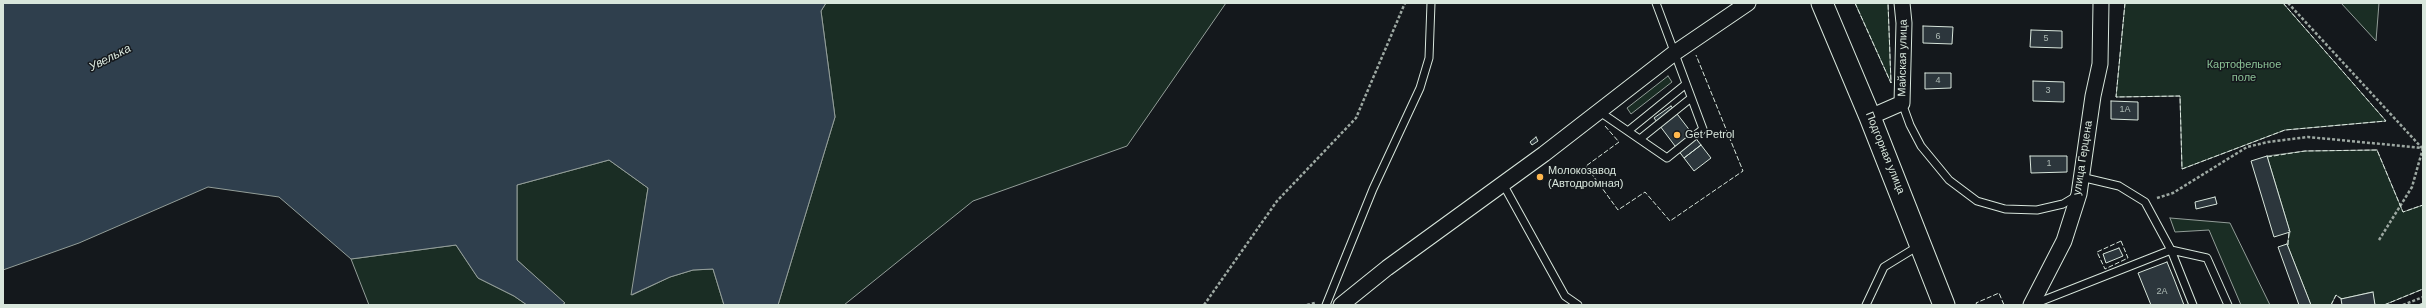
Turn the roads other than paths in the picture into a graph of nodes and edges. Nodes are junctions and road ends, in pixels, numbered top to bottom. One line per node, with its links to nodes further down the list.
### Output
1 (1431, 3): 22 (lane)
2 (1656, 3): 9 (lane)
3 (1748, 3): 9 (street)
4 (1822, 3): 14 (street, Подгорная улица)
5 (1902, 3): 12 (street, Майская улица)
6 (2101, 3): 8 (street, улица Герцена)
7 (2107, 3): 8 (street)
8 (2102, 21): 17 (street, улица Герцена)
9 (1673, 54): 10 (lane); 13 (street)
10 (1686, 84): 11 (lane); 15 (lane)
11 (1691, 98): 16 (lane); 16 (lane)
12 (1902, 103): 14 (street, Майская улица); 19 (lane)
13 (1600, 112): 15 (lane); 18 (street)
14 (1870, 117): 20 (street, Подгорная улица)
15 (1628, 131): 16 (lane)
16 (1640, 139)
17 (2081, 178): 19 (street, улица Герцена); 21 (lane)
18 (1502, 184): 23 (street); 24 (lane)
19 (2079, 194): 27 (street, улица Герцена)
20 (1921, 244): 25 (lane); 26 (street, Подгорная улица)
21 (2171, 250): 27 (lane); 28 (lane); 29 (lane)
22 (1326, 305)
23 (1341, 305)
24 (1578, 305)
25 (1866, 305)
26 (1944, 305)
27 (2032, 305)
28 (2194, 305)
29 (2228, 305)

